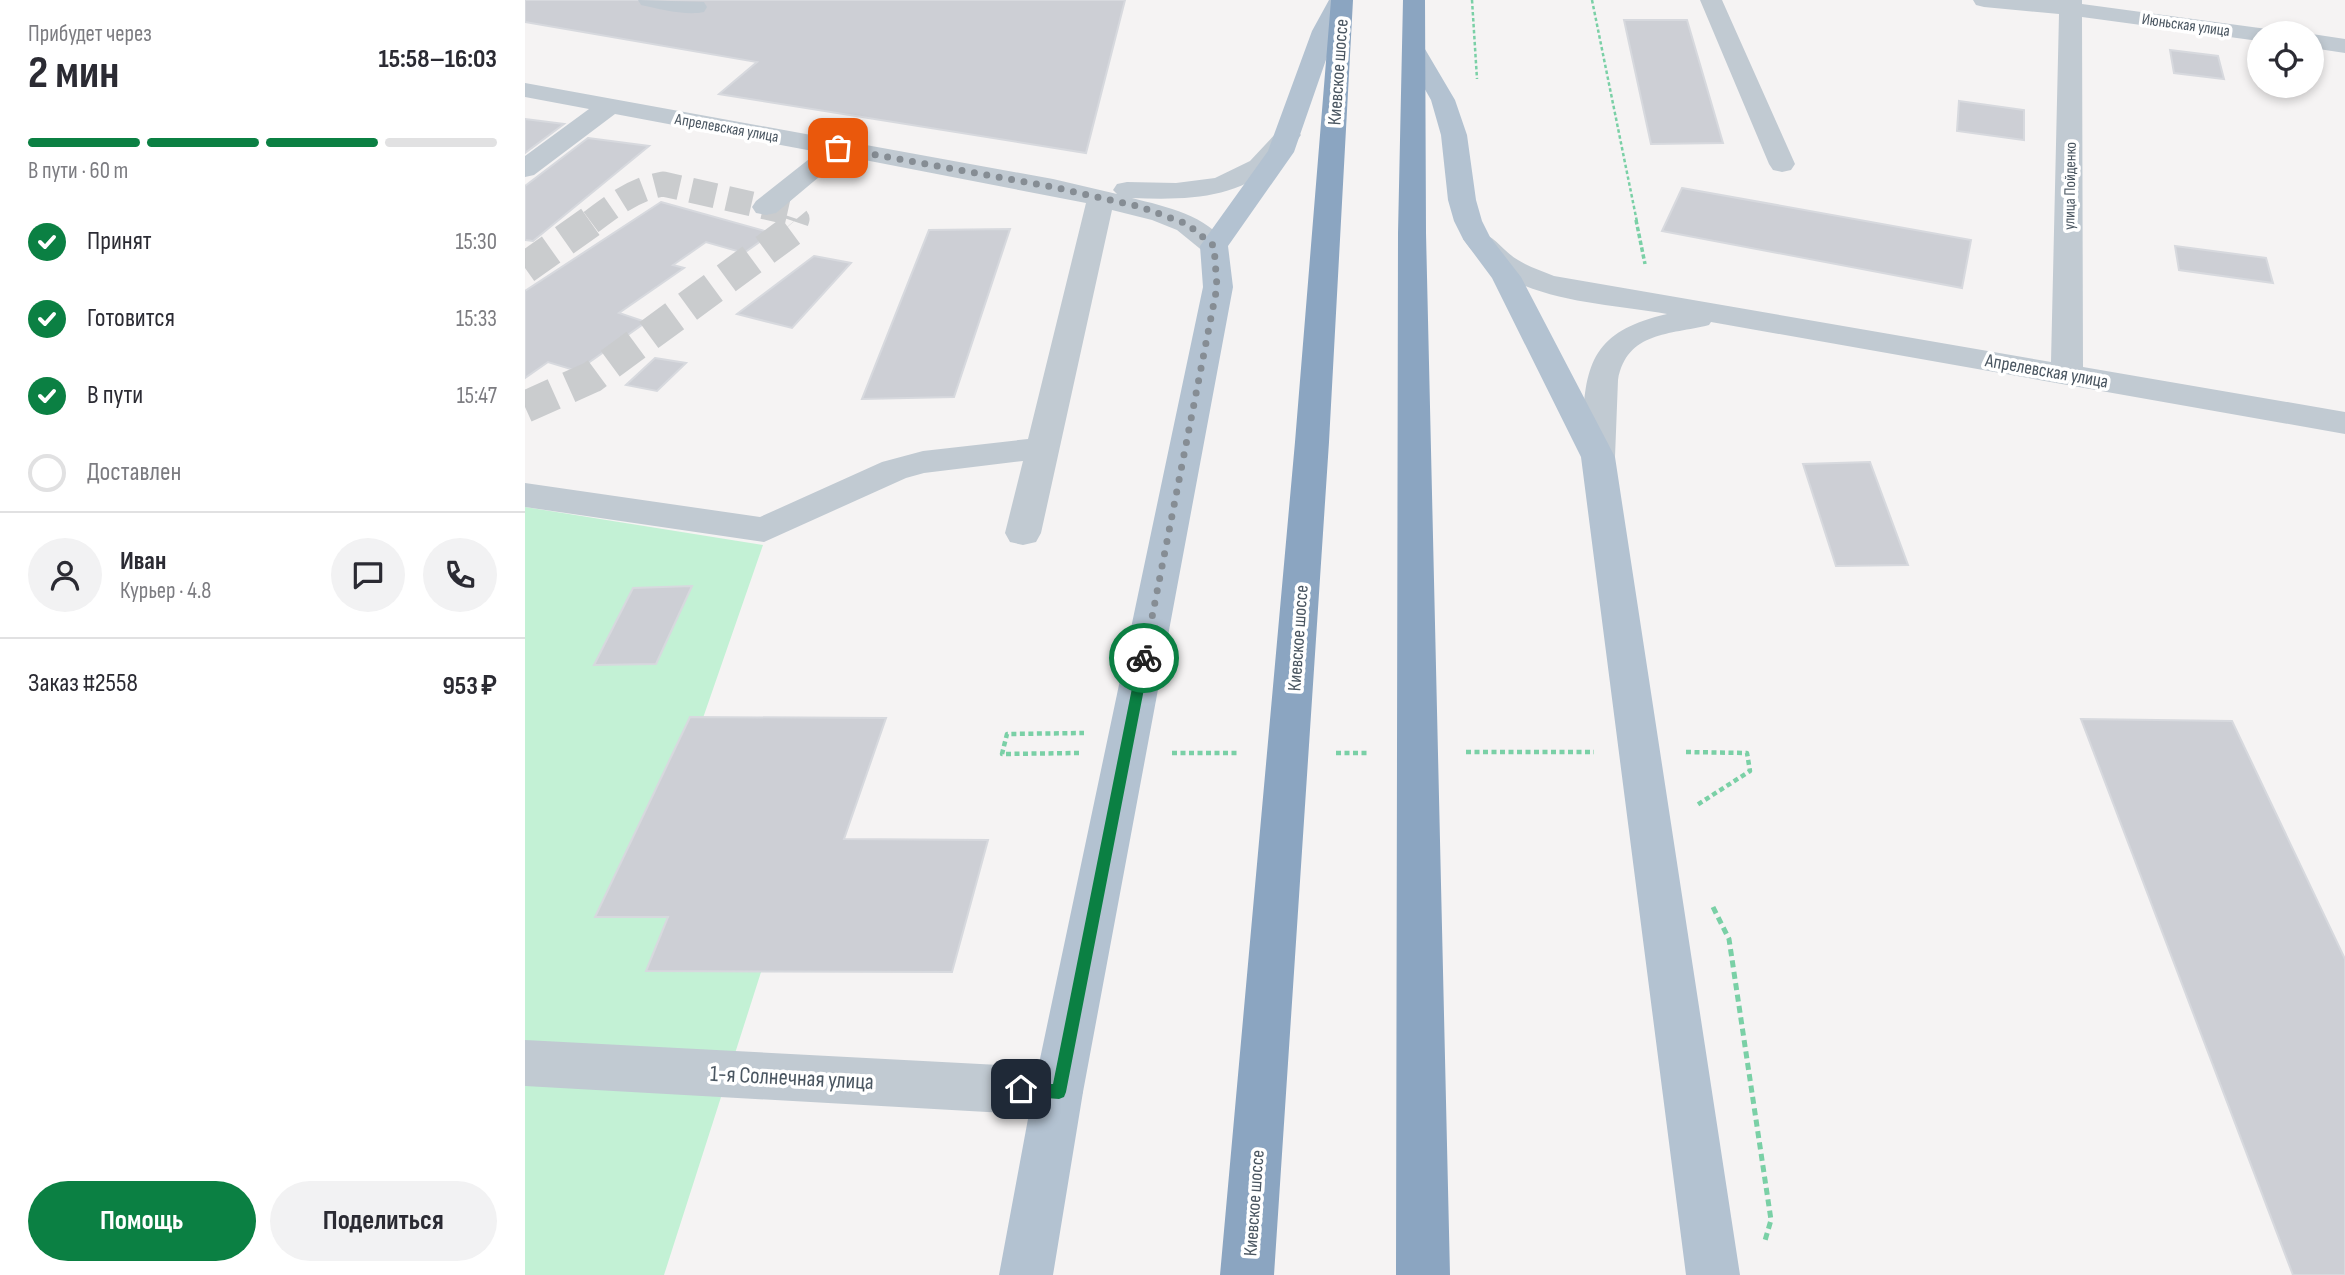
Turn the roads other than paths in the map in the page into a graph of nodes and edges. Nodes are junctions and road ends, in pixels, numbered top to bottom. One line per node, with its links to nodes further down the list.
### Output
1 (649, 0): 7 (street)
2 (1341, 0): 14 (main road); 34 (highway, Киевское шоссе)
3 (1414, 0): 11 (highway)
4 (1711, 0): 16 (street)
5 (1984, 0): 6 (street, Июньская улица)
6 (2071, 4): 8 (street, Июньская улица); 24 (street, улица Пойденко)
7 (696, 7)
8 (2247, 32)
9 (2324, 43): 10 (street)
10 (2345, 46)
11 (1414, 49): 21 (main road); 35 (highway)
12 (525, 90): 13 (street, Апрелевская улица)
13 (610, 106): 15 (street, Апрелевская улица); 17 (street)
14 (1288, 135): 18 (street); 22 (main road)
15 (838, 148): 18 (street, Апрелевская улица); 20 (street)
16 (1782, 164)
17 (525, 169)
18 (1053, 187): 19 (street)
19 (1101, 198): 22 (street); 26 (street)
20 (766, 207)
21 (1477, 239): 23 (street); 27 (main road)
22 (1214, 246): 31 (main road)
23 (1749, 318): 24 (street, Апрелевская улица); 27 (street)
24 (2067, 373): 25 (street, Апрелевская улица)
25 (2345, 423)
26 (1042, 448): 28 (street); 29 (street)
27 (1598, 457): 32 (main road)
28 (525, 495)
29 (1023, 533)
30 (525, 1063): 31 (street, 1-я Солнечная улица)
31 (1059, 1092): 33 (main road)
32 (1697, 1153): 36 (main road); 37 (main road)
33 (1026, 1275)
34 (1247, 1275)
35 (1423, 1275)
36 (1700, 1275)
37 (1713, 1275)

